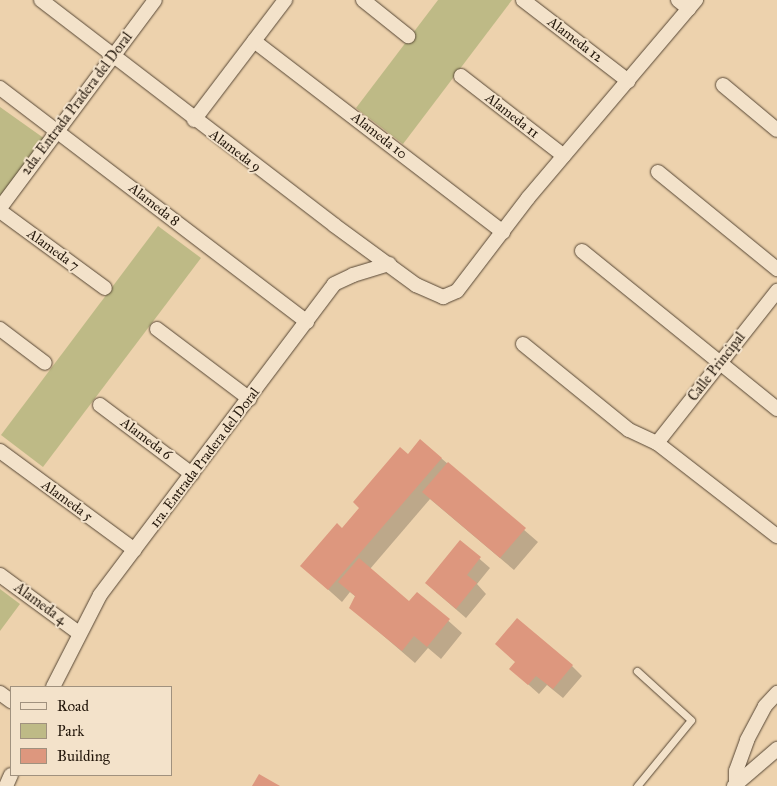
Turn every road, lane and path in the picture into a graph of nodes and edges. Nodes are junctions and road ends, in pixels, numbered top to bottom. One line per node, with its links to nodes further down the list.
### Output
1 (41, 0): 9 (street, Alameda 9)
2 (156, 0): 9 (street, 2da. Entrada Pradera del Doral)
3 (285, 0): 8 (street)
4 (362, 0): 7 (street)
5 (523, 0): 11 (street, Alameda 12)
6 (687, 3): 11 (street)
7 (408, 36)
8 (254, 41): 14 (street); 20 (street, Alameda 10)
9 (112, 56): 14 (street, Alameda 9); 15 (street, 2da. Entrada Pradera del Doral)
10 (461, 76): 17 (street, Alameda 11)
11 (628, 81): 17 (street)
12 (723, 85): 16 (street)
13 (0, 88): 15 (street, Alameda 8)
14 (194, 120): 22 (street, Alameda 9)
15 (57, 130): 19 (street, 2da. Entrada Pradera del Doral); 26 (street, Alameda 8)
16 (777, 130)
17 (564, 156): 20 (street)
18 (658, 172): 23 (street)
19 (0, 210): 24 (street, Alameda 7)
20 (503, 232): 22 (street, Alameda 9)
21 (582, 251): 30 (street)
22 (389, 264): 26 (street, 1ra. Entrada Pradera del Doral)
23 (777, 269)
24 (105, 288)
25 (777, 292): 30 (street, Calle Principal)
26 (307, 322): 32 (street, 1ra. Entrada Pradera del Doral)
27 (0, 329): 31 (street)
28 (157, 329): 32 (street)
29 (523, 344): 35 (street)
30 (720, 362): 34 (street); 35 (street, Calle Principal)
31 (44, 363)
32 (250, 399): 37 (street, 1ra. Entrada Pradera del Doral)
33 (100, 405): 37 (street, Alameda 6)
34 (777, 409)
35 (657, 443): 38 (street)
36 (0, 451): 39 (street, Alameda 5)
37 (192, 474): 39 (street, 1ra. Entrada Pradera del Doral)
38 (777, 536)
39 (134, 550): 41 (street, 1ra. Entrada Pradera del Doral)
40 (0, 575): 41 (street, Alameda 4)
41 (79, 633): 43 (street, 1ra. Entrada Pradera del Doral)
42 (637, 672): 47 (lane)
43 (53, 686)
44 (777, 693): 46 (street)
45 (777, 749): 46 (street)
46 (735, 785)
47 (637, 786)

